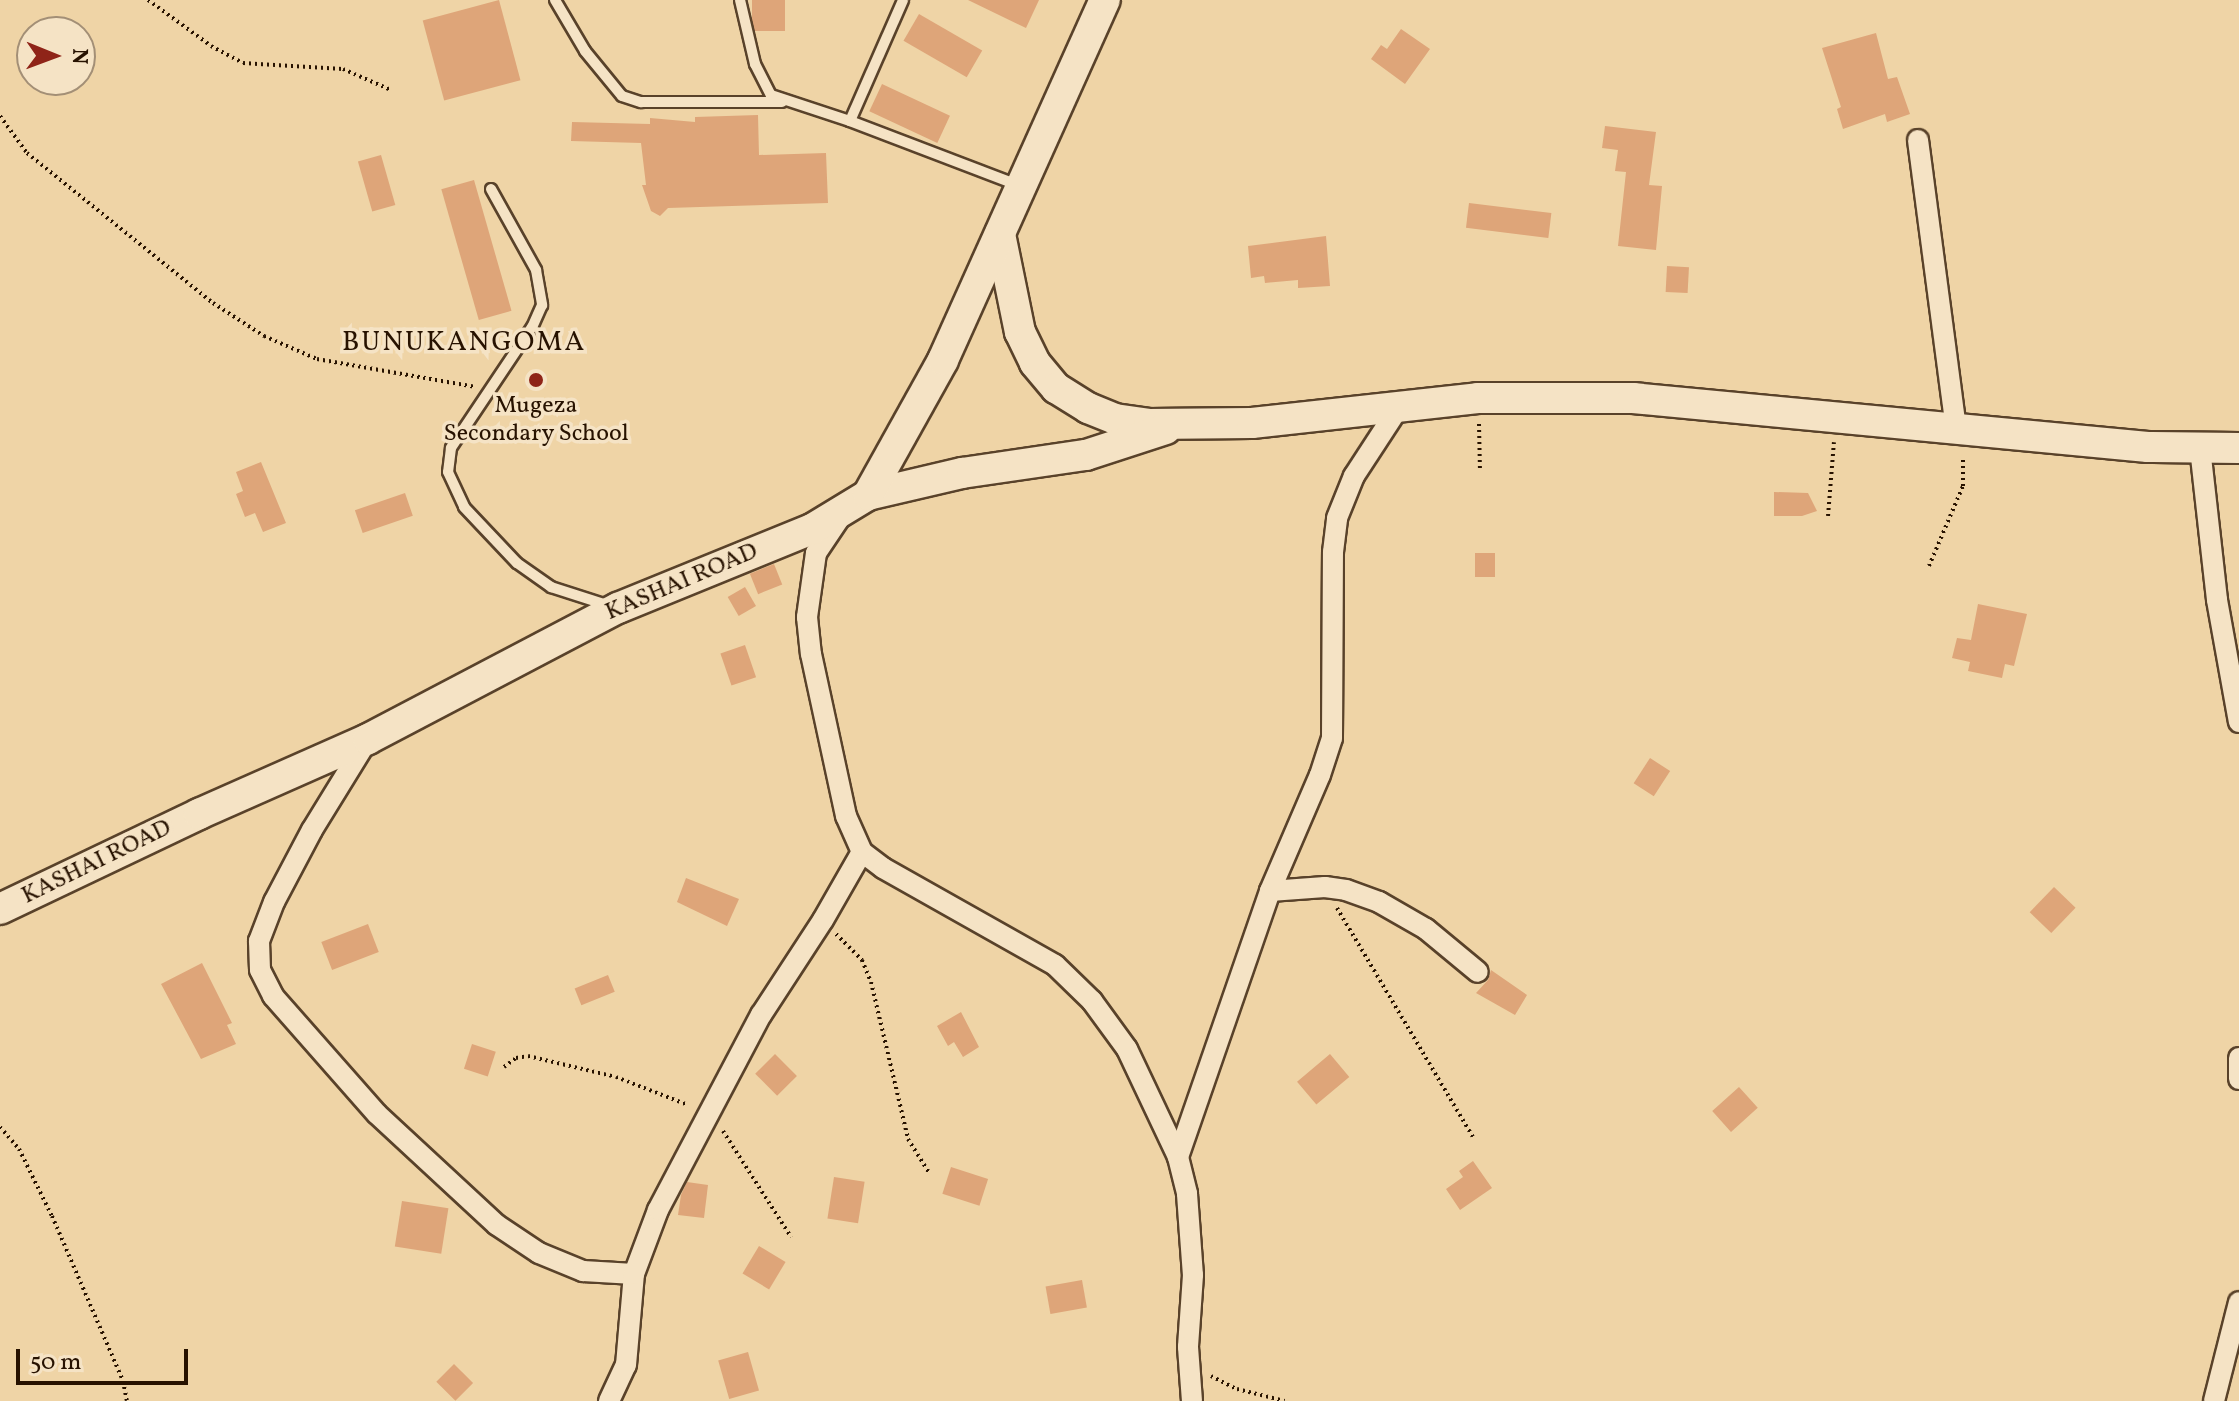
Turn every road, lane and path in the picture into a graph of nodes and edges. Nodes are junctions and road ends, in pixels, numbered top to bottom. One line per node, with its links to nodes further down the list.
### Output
1 (148, 0): 6 (path)
2 (555, 0): 7 (lane)
3 (740, 0): 7 (lane)
4 (903, 0): 9 (lane)
5 (1105, 0): 11 (street)
6 (391, 90)
7 (783, 102): 9 (lane)
8 (0, 116): 14 (path)
9 (850, 121): 11 (lane)
10 (1918, 140): 19 (street)
11 (1023, 187): 13 (street)
12 (491, 189): 14 (lane)
13 (1000, 234): 18 (street); 23 (street)
14 (489, 389): 26 (lane)
15 (1478, 398): 16 (street); 17 (street); 22 (path)
16 (1399, 407): 18 (street); 31 (street)
17 (1836, 419): 19 (street); 24 (path)
18 (1181, 424): 23 (street, KASHAI ROAD)
19 (1956, 427): 20 (street); 25 (path)
20 (2200, 448): 21 (street); 27 (street)
21 (2239, 448)
22 (1480, 470)
23 (856, 504): 26 (street, KASHAI ROAD); 29 (street)
24 (1828, 516)
25 (1929, 566)
26 (618, 608): 28 (street, KASHAI ROAD)
27 (2239, 722)
28 (368, 739): 32 (street, KASHAI ROAD); 44 (street)
29 (862, 852): 33 (street); 41 (street)
30 (1325, 887): 31 (street); 34 (street); 40 (path)
31 (1270, 891): 41 (street)
32 (0, 909)
33 (823, 920): 38 (street); 42 (path)
34 (1478, 972)
35 (2239, 1058): 37 (street)
36 (504, 1067): 38 (path)
37 (2239, 1079)
38 (710, 1114): 43 (path); 44 (street)
39 (0, 1127): 47 (path)
40 (1473, 1137)
41 (1178, 1157): 46 (street)
42 (929, 1173)
43 (791, 1237)
44 (634, 1274): 48 (street)
45 (2239, 1302): 51 (street)
46 (1189, 1362): 49 (street); 50 (path)
47 (127, 1401)
48 (609, 1401)
49 (1192, 1401)
50 (1285, 1401)
51 (2214, 1401)

